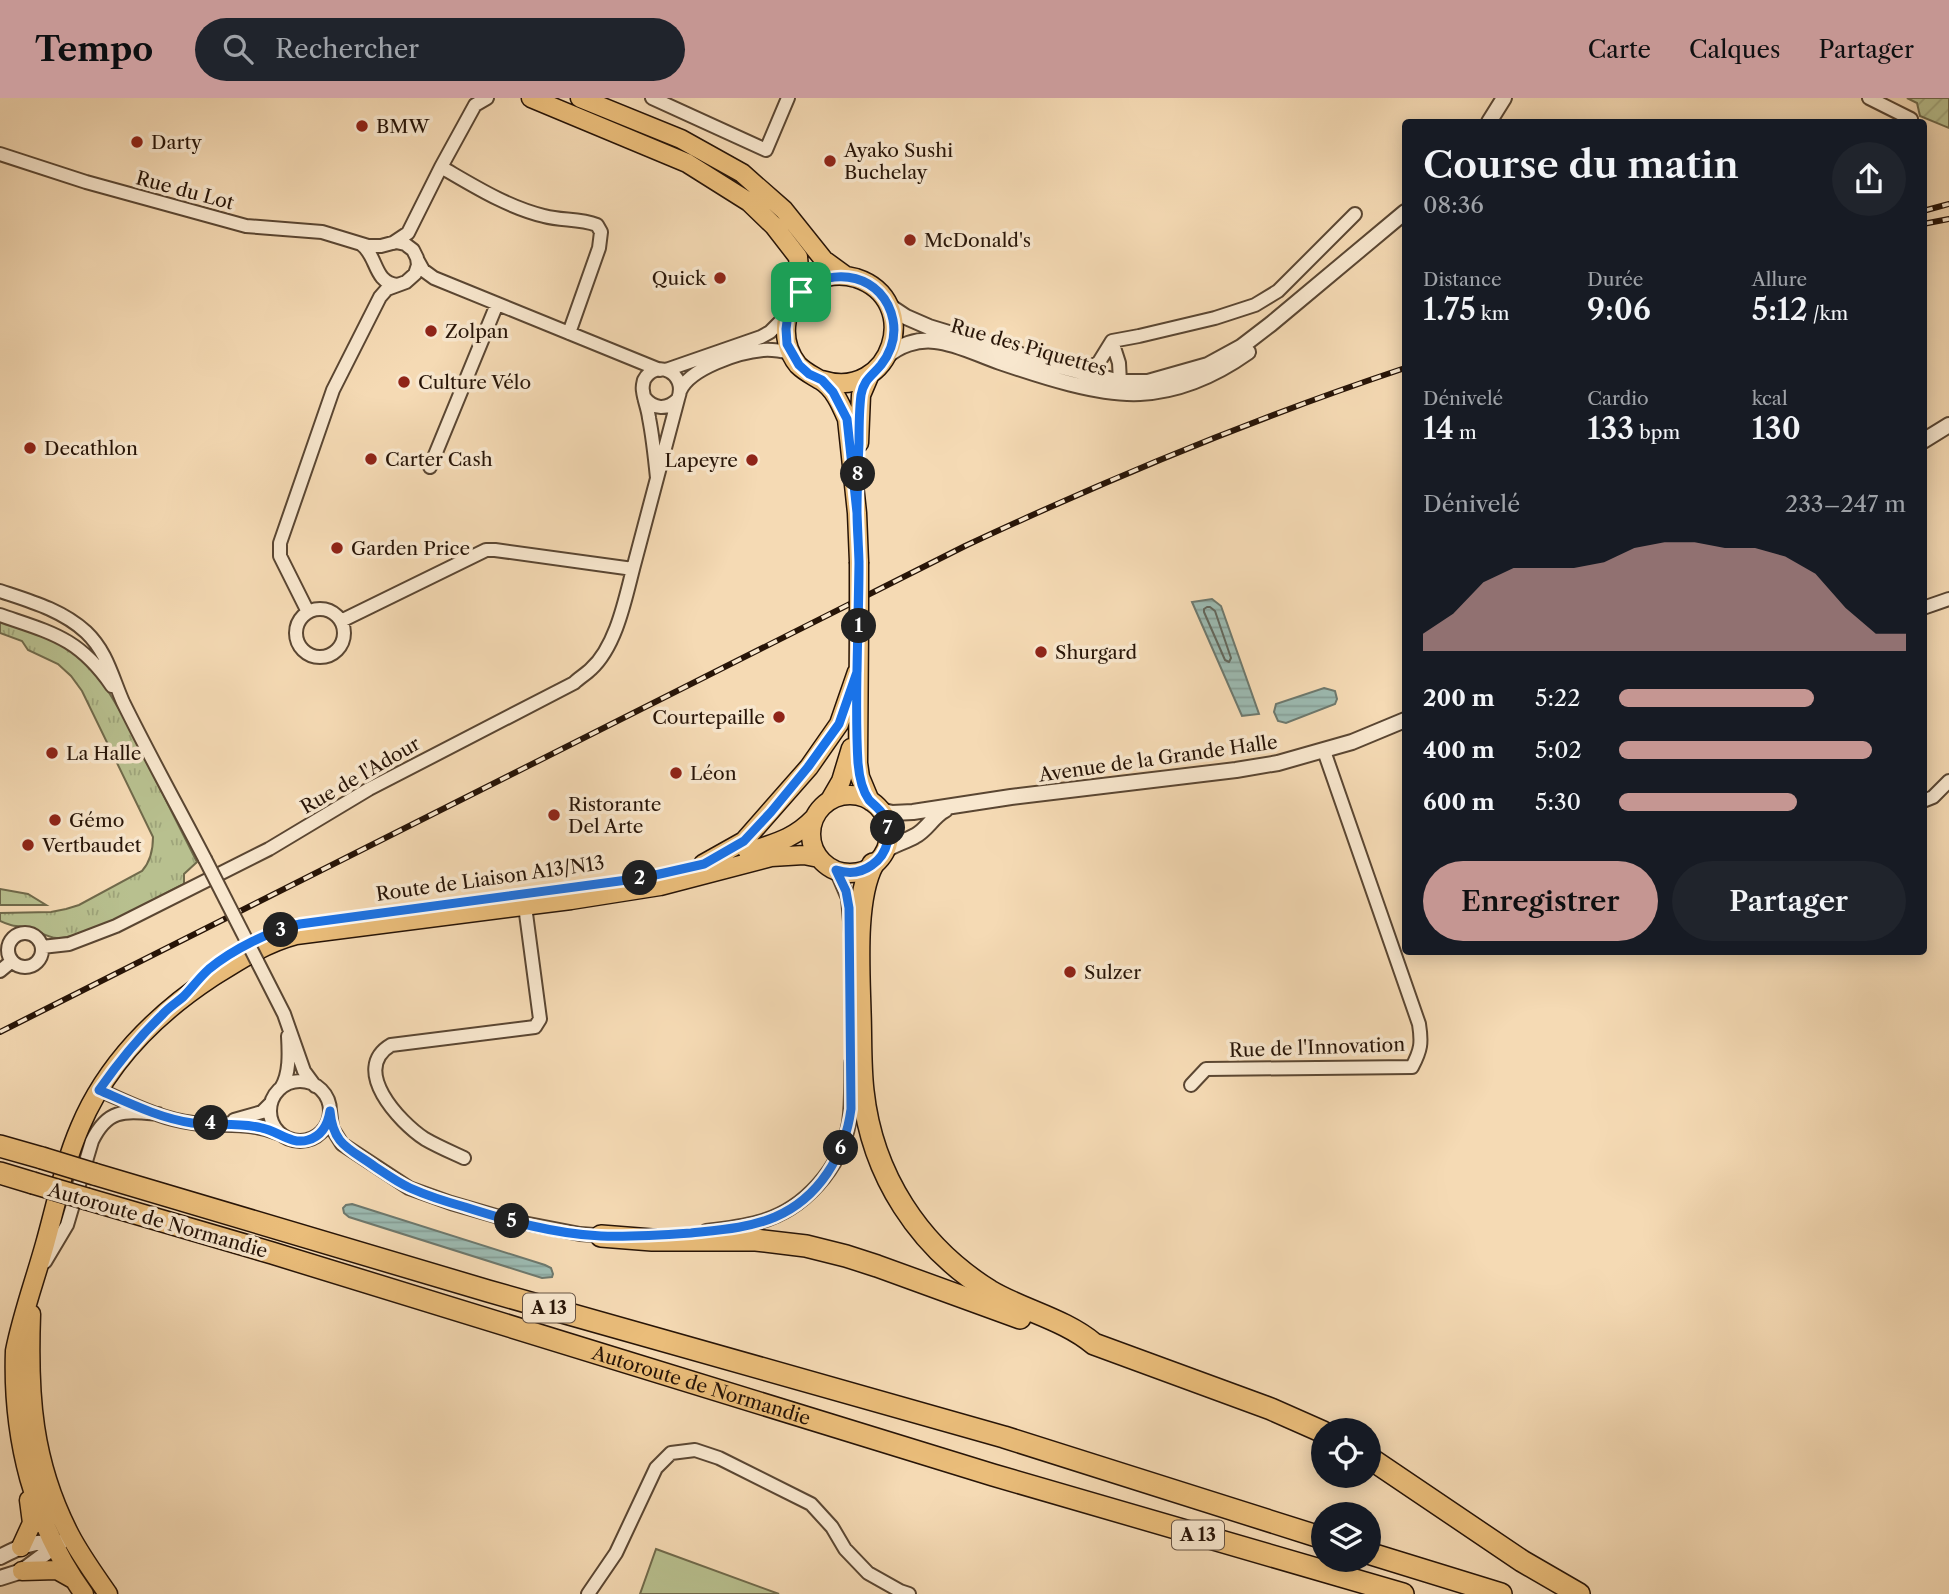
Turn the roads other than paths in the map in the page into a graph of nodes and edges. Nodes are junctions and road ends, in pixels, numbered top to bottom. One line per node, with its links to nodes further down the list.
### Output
1 (487, 98): 8 (street)
2 (531, 98): 24 (main road)
3 (580, 98): 20 (main road)
4 (652, 98): 5 (street)
5 (788, 98)
6 (1504, 98): 9 (street)
7 (1869, 98): 10 (street)
8 (475, 102): 12 (street)
9 (1491, 119)
10 (1911, 119)
11 (1, 155): 16 (street, Rue du Lot)
12 (441, 166): 15 (street); 30 (street)
13 (1355, 214): 31 (street)
14 (1402, 215): 26 (street, Rue des Piquettes)
15 (412, 228): 17 (street); 18 (street)
16 (360, 243): 17 (street, Rue du Lot); 19 (street)
17 (390, 244): 18 (street); 19 (street)
18 (415, 256): 21 (street); 22 (street)
19 (377, 270): 23 (street); 25 (street)
20 (846, 276): 24 (main road); 28 (main road)
21 (434, 278): 22 (street); 27 (street)
22 (411, 279): 23 (street)
23 (397, 285): 25 (street)
24 (801, 292): 29 (main road)
25 (380, 297): 52 (street)
26 (1302, 299): 39 (street, Rue des Piquettes); 41 (street, Rue des Piquettes)
27 (497, 304): 30 (street); 45 (street)
28 (888, 304): 34 (main road); 36 (street, Rue des Piquettes)
29 (788, 314): 32 (main road); 35 (street)
30 (569, 333): 33 (street)
31 (1112, 341): 36 (street); 39 (street)
32 (791, 353): 38 (main road); 42 (street)
33 (629, 358): 35 (street); 40 (street)
34 (886, 358): 37 (main road); 41 (street, Rue des Piquettes)
35 (663, 370): 40 (street); 42 (street)
36 (1082, 373): 39 (street, Rue des Piquettes)
37 (870, 374): 38 (main road); 47 (main road)
38 (822, 380): 47 (main road)
39 (1120, 382): 41 (street)
40 (644, 390): 42 (street); 46 (street)
41 (1107, 390)
42 (679, 395): 46 (street, Rue de l'Adour)
43 (1949, 425): 44 (street)
44 (1927, 439)
45 (430, 467)
46 (657, 478): 48 (street, Rue de l'Adour)
47 (857, 513): 55 (main road, bridge)
48 (633, 569): 54 (street); 71 (street, Rue de l'Adour)
49 (0, 591): 56 (street)
50 (1949, 600): 51 (street)
51 (1927, 607)
52 (308, 612): 54 (street); 54 (street)
53 (0, 615): 56 (street)
54 (341, 621)
55 (857, 672): 57 (main road); 68 (main road)
56 (123, 702): 75 (street, bridge)
57 (857, 720): 61 (main road); 63 (main road)
58 (1402, 721): 59 (street, Avenue de la Grande Halle)
59 (1324, 751): 64 (street, Avenue de la Grande Halle); 76 (street, Rue de l'Innovation)
60 (1949, 781): 62 (street)
61 (830, 800): 63 (main road); 65 (main road)
62 (1927, 800)
63 (875, 805): 64 (street, Avenue de la Grande Halle); 67 (main road)
64 (953, 807): 67 (street)
65 (814, 818): 66 (main road); 68 (main road, Route de Liaison A13/N13)
66 (819, 858): 69 (main road); 70 (main road, Route de Liaison A13/N13)
67 (878, 858): 69 (main road); 90 (highway)
68 (704, 864): 74 (main road, Route de Liaison A13/N13)
69 (836, 870): 88 (street)
70 (525, 906): 74 (main road, Route de Liaison A13/N13); 86 (street)
71 (42, 947): 72 (street); 72 (street)
72 (12, 961): 73 (street)
73 (0, 971)
74 (183, 997): 79 (main road, Route de Liaison A13/N13)
75 (287, 1022): 77 (street); 78 (street)
76 (1191, 1085)
77 (316, 1086): 78 (street); 81 (street)
78 (281, 1088): 80 (street)
79 (99, 1090): 82 (street); 89 (main road, Route de Liaison A13/N13)
80 (271, 1103): 83 (street); 84 (street)
81 (330, 1111): 84 (street); 88 (street)
82 (158, 1115): 83 (street); 89 (street)
83 (215, 1123): 84 (street)
84 (280, 1134)
85 (0, 1146): 94 (highway, Autoroute de Normandie / A 13, bridge)
86 (464, 1158)
87 (0, 1173): 106 (highway, Autoroute de Normandie / A 13, bridge)
88 (601, 1236): 90 (highway)
89 (34, 1283): 93 (main road); 95 (main road)
90 (1094, 1344): 91 (highway)
91 (1311, 1427)
92 (1381, 1466): 108 (highway)
93 (32, 1490): 95 (main road); 96 (main road)
94 (1311, 1534)
95 (63, 1540): 96 (street); 99 (street); 101 (main road); 103 (main road)
96 (21, 1547): 97 (street)
97 (0, 1557)
98 (1381, 1557): 107 (highway)
99 (22, 1571): 100 (street); 101 (main road)
100 (0, 1578)
101 (73, 1579): 102 (main road)
102 (85, 1594)
103 (108, 1594)
104 (588, 1594): 105 (street)
105 (909, 1594)
106 (1403, 1594)
107 (1501, 1594)
108 (1579, 1594)

